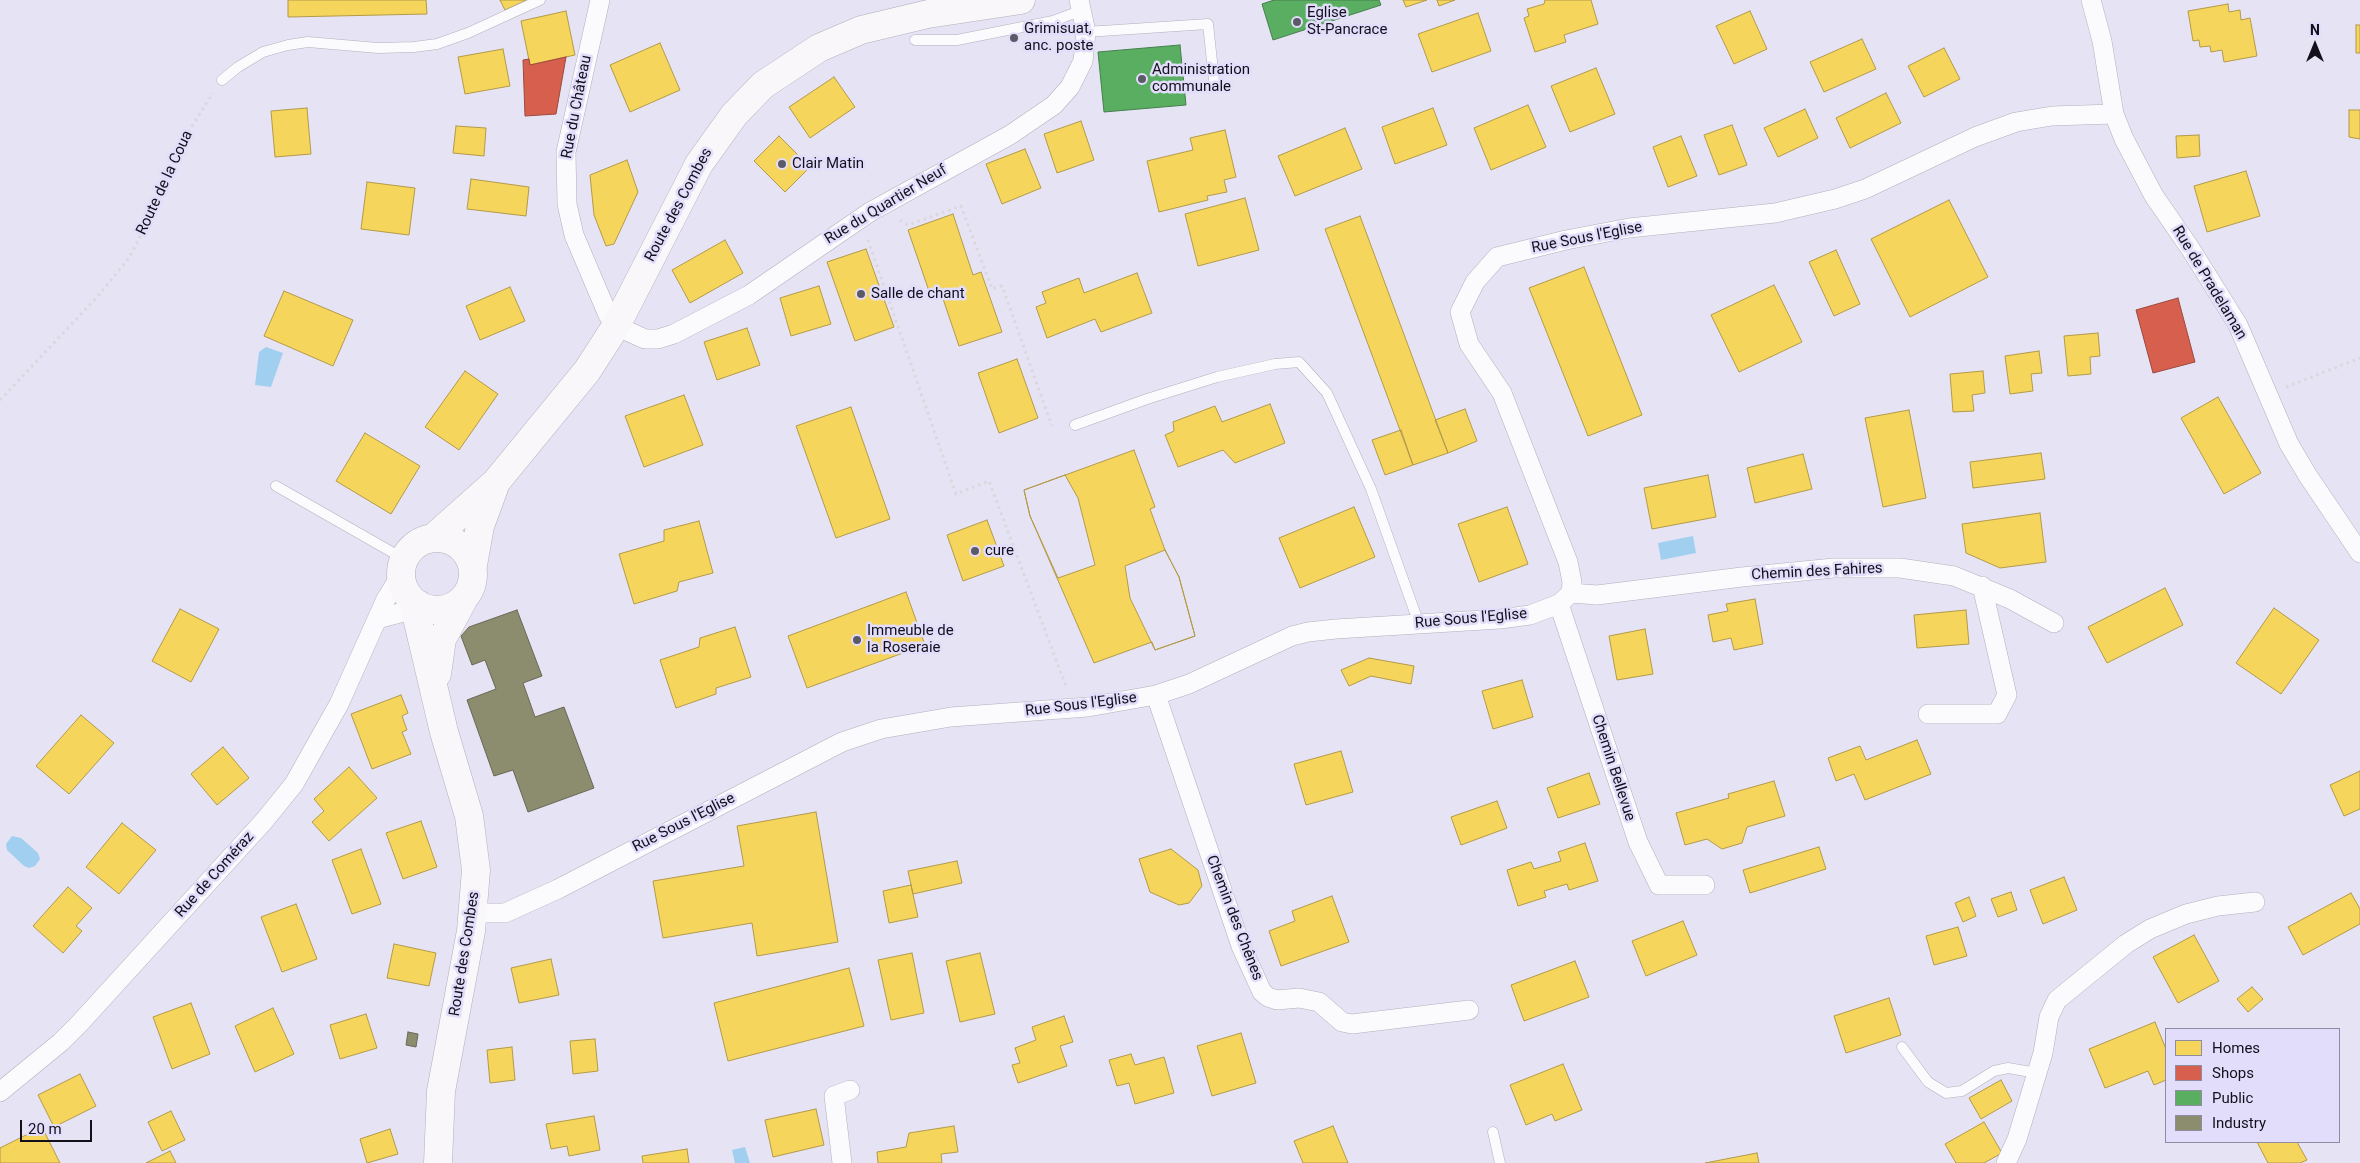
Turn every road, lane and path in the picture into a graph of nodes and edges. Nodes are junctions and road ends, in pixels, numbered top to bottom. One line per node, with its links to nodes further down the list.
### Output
1 (540, 0): 8 (lane)
2 (600, 0): 13 (street, Rue du Château)
3 (1021, 0): 13 (street, Route des Combes)
4 (2091, 0): 10 (street, Rue de Pradelaman)
5 (1080, 5): 6 (street, Rue du Quartier Neuf); 7 (lane)
6 (1086, 32): 9 (lane); 11 (street, Rue du Quartier Neuf)
7 (914, 40)
8 (222, 80): 16 (path, Route de la Coua)
9 (1214, 80)
10 (2114, 114): 15 (street, Rue de Pradelaman); 26 (street, Rue Sous l'Eglise)
11 (884, 204): 12 (street, Rue du Quartier Neuf); 18 (path)
12 (858, 219): 13 (street, Rue du Quartier Neuf); 34 (path)
13 (616, 326): 19 (street, Route des Combes)
14 (2360, 358): 15 (path)
15 (2268, 393): 22 (street, Rue de Pradelaman)
16 (0, 400)
17 (1075, 425): 31 (lane)
18 (1052, 426)
19 (496, 482): 21 (street, Route des Combes); 23 (street, Route des Combes)
20 (276, 486): 24 (lane)
21 (433, 538): 23 (street); 24 (street, Route des Combes)
22 (2360, 553)
23 (472, 565): 27 (street, Route des Combes)
24 (403, 567): 28 (street, Route des Combes); 29 (street, Rue de Coméraz)
25 (1982, 586): 26 (street, Chemin des Fahires); 30 (street, Chemin des Fahires); 35 (street)
26 (1565, 598): 31 (street, Rue Sous l'Eglise); 36 (street, Chemin Bellevue)
27 (463, 600): 28 (street); 32 (street, Route des Combes)
28 (417, 607): 29 (street); 32 (street, Route des Combes)
29 (378, 619): 43 (street, Rue de Coméraz)
30 (2054, 623)
31 (1419, 624): 33 (street, Rue Sous l'Eglise)
32 (436, 688): 38 (street, Route des Combes)
33 (1156, 695): 34 (street, Rue Sous l'Eglise); 39 (street, Chemin des Chênes)
34 (1074, 708): 38 (street, Rue Sous l'Eglise)
35 (1928, 714)
36 (1705, 885)
37 (2256, 902): 41 (street)
38 (473, 913): 45 (street, Route des Combes)
39 (1469, 1010)
40 (1902, 1047): 41 (lane)
41 (2037, 1073): 48 (street)
42 (850, 1090): 46 (street)
43 (0, 1092)
44 (1493, 1132): 47 (lane)
45 (438, 1163)
46 (842, 1163)
47 (1500, 1163)
48 (2006, 1163)

